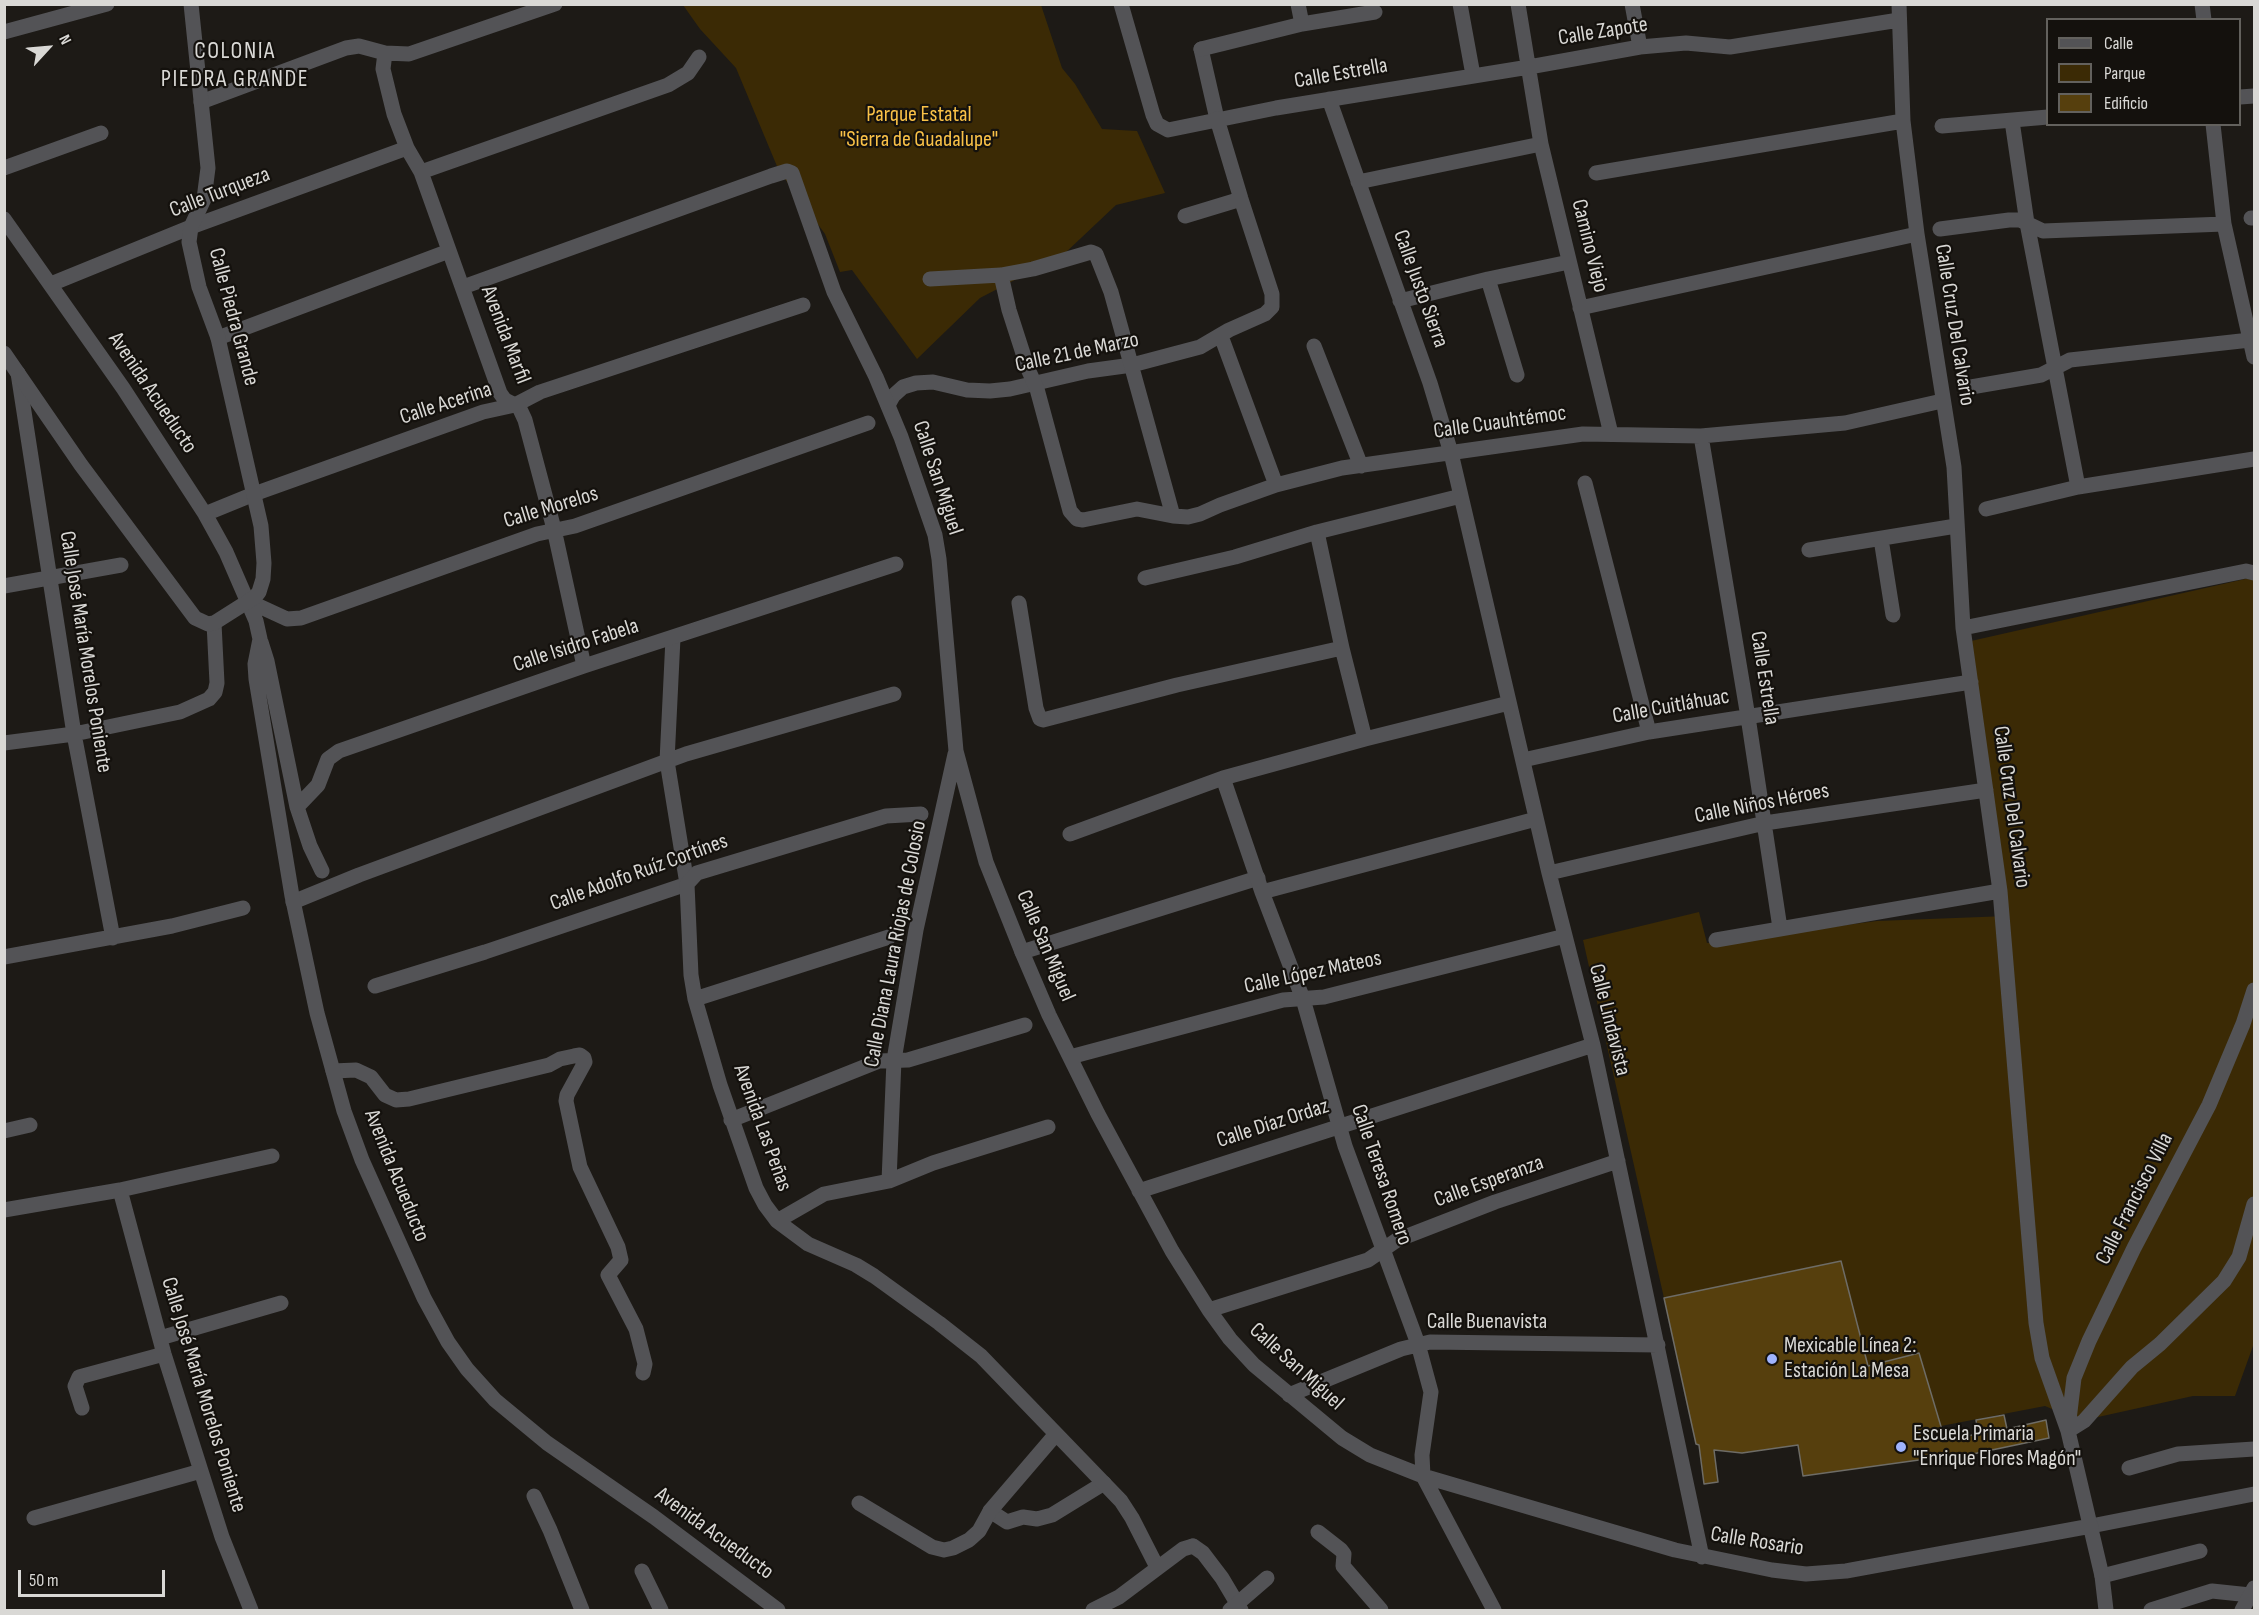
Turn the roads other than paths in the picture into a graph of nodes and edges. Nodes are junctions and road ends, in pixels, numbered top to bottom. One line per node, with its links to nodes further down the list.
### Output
1 (107, 4): 13 (street)
2 (191, 4): 20 (street, Calle Piedra Grande)
3 (555, 4): 15 (street)
4 (1121, 4): 22 (street, Calle Estrella)
5 (1298, 4): 12 (street)
6 (1460, 4): 18 (street)
7 (1518, 4): 17 (street, Camino Viejo)
8 (1632, 4): 14 (street)
9 (1899, 4): 11 (street, Calle Cruz Del Calvario)
10 (1375, 12): 12 (street)
11 (1899, 20): 14 (street, Calle Zapote); 23 (street, Calle Cruz Del Calvario)
12 (1302, 24): 22 (street)
13 (4, 33)
14 (1640, 47): 17 (street, Calle Zapote)
15 (385, 53): 20 (street); 29 (street, Avenida Marfil)
16 (699, 57): 31 (street)
17 (1529, 67): 18 (street, Calle Estrella); 28 (street, Camino Viejo)
18 (1473, 75): 19 (street, Calle Estrella)
19 (1329, 99): 22 (street, Calle Estrella); 33 (street, Calle Justo Sierra)
20 (201, 102): 39 (street, Calle Piedra Grande)
21 (2046, 117): 24 (street)
22 (1218, 119): 34 (street)
23 (1903, 121): 32 (street); 41 (street, Calle Cruz Del Calvario)
24 (2012, 121): 25 (street); 37 (street)
25 (1942, 126)
26 (2213, 126): 38 (street)
27 (101, 133): 30 (street)
28 (1541, 144): 33 (street); 43 (street, Camino Viejo)
29 (407, 148): 31 (street, Avenida Marfil); 39 (street, Calle Turqueza)
30 (4, 168)
31 (421, 172): 42 (street, Avenida Marfil)
32 (1596, 173)
33 (1358, 182): 49 (street, Calle Justo Sierra)
34 (1241, 199): 35 (street); 52 (street, Calle 21 de Marzo)
35 (1185, 216)
36 (4, 219): 47 (street, Avenida Acueducto)
37 (2027, 223): 38 (street); 40 (street); 59 (street)
38 (2224, 224): 54 (street)
39 (192, 227): 47 (street, Calle Turqueza); 53 (street, Calle Piedra Grande)
40 (1940, 230)
41 (1917, 234): 51 (street); 64 (street, Calle Cruz Del Calvario)
42 (449, 251): 48 (street, Avenida Marfil); 53 (street)
43 (1569, 262): 46 (street); 51 (street, Camino Viejo)
44 (1001, 275): 45 (street); 58 (street); 62 (street)
45 (930, 279)
46 (1488, 279): 49 (street); 61 (street)
47 (51, 284): 79 (street, Avenida Acueducto)
48 (463, 287): 65 (street, Avenida Marfil); 66 (street, Calle San Miguel)
49 (1400, 301): 70 (street, Calle Justo Sierra)
50 (803, 305): 65 (street, Calle Acerina)
51 (1580, 308): 68 (street, Camino Viejo)
52 (1221, 336): 58 (street, Calle 21 de Marzo); 74 (street)
53 (218, 338): 76 (street, Calle Piedra Grande)
54 (2250, 340): 57 (street); 59 (street)
55 (1314, 346): 72 (street)
56 (4, 353): 60 (street)
57 (2254, 357)
58 (1132, 365): 62 (street, Calle 21 de Marzo); 80 (street)
59 (2054, 369): 63 (street); 75 (street)
60 (18, 373): 90 (street, Calle José María Morelos Poniente); 95 (street)
61 (1517, 375)
62 (1035, 383): 66 (street, Calle 21 de Marzo); 80 (street, Calle Cuauhtémoc)
63 (1971, 387)
64 (1942, 401): 69 (street, Calle Cuauhtémoc); 81 (street, Calle Cruz Del Calvario)
65 (515, 405): 76 (street, Calle Acerina); 82 (street, Avenida Marfil)
66 (888, 405): 109 (street, Calle San Miguel)
67 (868, 423): 82 (street, Calle Morelos)
68 (1611, 434): 69 (street, Calle Cuauhtémoc); 70 (street, Calle Cuauhtémoc)
69 (1701, 436): 104 (street, Calle Estrella)
70 (1451, 453): 72 (street, Calle Cuauhtémoc); 77 (street, Calle Justo Sierra)
71 (2254, 459): 75 (street)
72 (1361, 466): 74 (street, Calle Cuauhtémoc)
73 (1585, 483): 105 (street)
74 (1276, 485): 80 (street, Calle Cuauhtémoc)
75 (2078, 487): 78 (street)
76 (254, 494): 79 (street, Calle Acerina); 92 (street, Calle Piedra Grande)
77 (1461, 496): 83 (street); 103 (street, Calle Lindavista)
78 (1986, 508)
79 (206, 514): 92 (street, Avenida Acueducto)
80 (1173, 516)
81 (1956, 525): 84 (street); 96 (street, Calle Cruz Del Calvario)
82 (554, 529): 92 (street, Calle Morelos); 100 (street, Avenida Marfil)
83 (1317, 531): 89 (street); 99 (street)
84 (1881, 538): 85 (street); 94 (street)
85 (1809, 550)
86 (896, 564): 97 (street, Calle Isidro Fabela)
87 (121, 565): 90 (street)
88 (2254, 573): 96 (street)
89 (1145, 578)
90 (49, 579): 91 (street); 106 (street, Calle José María Morelos Poniente)
91 (4, 586)
92 (248, 601): 95 (street); 98 (street, Avenida Acueducto)
93 (1019, 603): 99 (street)
94 (1893, 615)
95 (214, 623): 106 (street)
96 (1963, 628): 101 (street, Calle Cruz Del Calvario)
97 (673, 638): 100 (street, Calle Isidro Fabela); 111 (street, Avenida Las Peñas)
98 (260, 639): 114 (street); 124 (street, Avenida Acueducto)
99 (1342, 648): 107 (street)
100 (584, 666): 114 (street, Calle Isidro Fabela)
101 (1971, 682): 104 (street, Calle Cuitláhuac); 113 (street, Calle Cruz Del Calvario)
102 (894, 694): 111 (street)
103 (1509, 703): 107 (street); 110 (street, Calle Lindavista)
104 (1748, 717): 105 (street, Calle Cuitláhuac); 117 (street, Calle Estrella)
105 (1649, 732): 110 (street, Calle Cuitláhuac)
106 (75, 734): 108 (street); 129 (street, Calle José María Morelos Poniente)
107 (1365, 739): 112 (street)
108 (4, 743)
109 (956, 751): 131 (street, Calle San Miguel); 140 (street, Calle Diana Laura Riojas de Colosio)
110 (1523, 760): 116 (street, Calle Lindavista)
111 (667, 761): 121 (street, Avenida Las Peñas); 124 (street)
112 (1223, 778): 118 (street); 122 (street, Calle Teresa Romero)
113 (1986, 789): 117 (street, Calle Niños Héroes); 123 (street, Calle Cruz Del Calvario)
114 (297, 807): 119 (street)
115 (921, 814): 121 (street, Calle Adolfo Ruíz Cortínes)
116 (1536, 819): 120 (street, Calle Lindavista); 122 (street)
117 (1765, 823): 120 (street, Calle Niños Héroes); 126 (street, Calle Estrella)
118 (1070, 834)
119 (322, 871)
120 (1549, 873): 127 (street, Calle Lindavista)
121 (687, 884): 133 (street, Calle Adolfo Ruíz Cortínes); 135 (street, Avenida Las Peñas)
122 (1260, 885): 131 (street); 136 (street, Calle Teresa Romero)
123 (2000, 891): 126 (street); 165 (street, Calle Cruz Del Calvario)
124 (293, 902): 141 (street, Avenida Acueducto)
125 (243, 908): 129 (street)
126 (1780, 928): 130 (street)
127 (1565, 936): 136 (street, Calle López Mateos); 138 (street, Calle Lindavista)
128 (889, 937): 135 (street)
129 (113, 938): 132 (street)
130 (1716, 940)
131 (1022, 952): 139 (street, Calle San Miguel)
132 (4, 957)
133 (375, 986)
134 (2254, 990): 165 (street, Calle Francisco Villa)
135 (695, 999): 142 (street, Avenida Las Peñas)
136 (1303, 999): 139 (street, Calle López Mateos); 144 (street, Calle Teresa Romero)
137 (1025, 1025): 140 (street)
138 (1593, 1045): 144 (street, Calle Díaz Ordaz); 148 (street, Calle Lindavista)
139 (1070, 1057): 151 (street, Calle San Miguel)
140 (894, 1060): 142 (street); 149 (street, Calle Diana Laura Riojas de Colosio)
141 (333, 1071): 162 (street); 191 (street, Avenida Acueducto)
142 (731, 1120): 154 (street, Avenida Las Peñas)
143 (30, 1125): 146 (street)
144 (1338, 1126): 151 (street, Calle Díaz Ordaz); 155 (street, Calle Teresa Romero)
145 (1048, 1127): 149 (street)
146 (4, 1131)
147 (272, 1156): 150 (street)
148 (1618, 1161): 155 (street, Calle Esperanza); 160 (street, Calle Lindavista)
149 (889, 1181): 154 (street)
150 (120, 1190): 153 (street); 158 (street, Calle José María Morelos Poniente)
151 (1139, 1191): 157 (street, Calle San Miguel)
152 (2254, 1204): 165 (street)
153 (4, 1210)
154 (777, 1221): 166 (street, Avenida Las Peñas)
155 (1383, 1251): 157 (street, Calle Esperanza); 159 (street, Calle Teresa Romero)
156 (281, 1303): 158 (street)
157 (1209, 1310): 163 (street, Calle San Miguel)
158 (160, 1338): 161 (street, Calle José María Morelos Poniente)
159 (1418, 1344): 160 (street, Calle Buenavista); 163 (street, Calle Buenavista); 170 (street, Calle Teresa Romero)
160 (1658, 1345): 180 (street, Calle Lindavista)
161 (165, 1354): 164 (street); 169 (street, Calle José María Morelos Poniente)
162 (643, 1373)
163 (1289, 1395): 170 (street, Calle San Miguel)
164 (82, 1408)
165 (2068, 1431): 177 (street, Calle Cruz Del Calvario)
166 (1056, 1434): 171 (street, Avenida Las Peñas); 175 (street)
167 (2254, 1449): 168 (street)
168 (2129, 1468)
169 (201, 1471): 176 (street); 188 (street, Calle José María Morelos Poniente)
170 (1423, 1476): 180 (street, Calle Rosario); 194 (street)
171 (1104, 1483): 175 (street); 181 (street, Avenida Las Peñas)
172 (2254, 1494): 177 (street, Calle Rosario)
173 (534, 1496): 189 (street)
174 (858, 1503): 175 (street)
175 (990, 1511)
176 (34, 1518)
177 (2091, 1526): 180 (street, Calle Rosario); 183 (street, Calle Cruz Del Calvario)
178 (1318, 1532): 193 (street)
179 (2200, 1551): 183 (street)
180 (1702, 1557)
181 (1157, 1567): 186 (street); 187 (street)
182 (642, 1571): 190 (street)
183 (2102, 1576): 195 (street, Calle Cruz Del Calvario)
184 (1267, 1578): 187 (street)
185 (2252, 1592): 196 (street); 197 (street)
186 (1122, 1604): 192 (street)
187 (1236, 1608)
188 (251, 1611)
189 (582, 1611)
190 (661, 1611)
191 (778, 1611)
192 (1093, 1611)
193 (1381, 1611)
194 (1494, 1611)
195 (2106, 1611)
196 (2151, 1611)
197 (2242, 1611)

